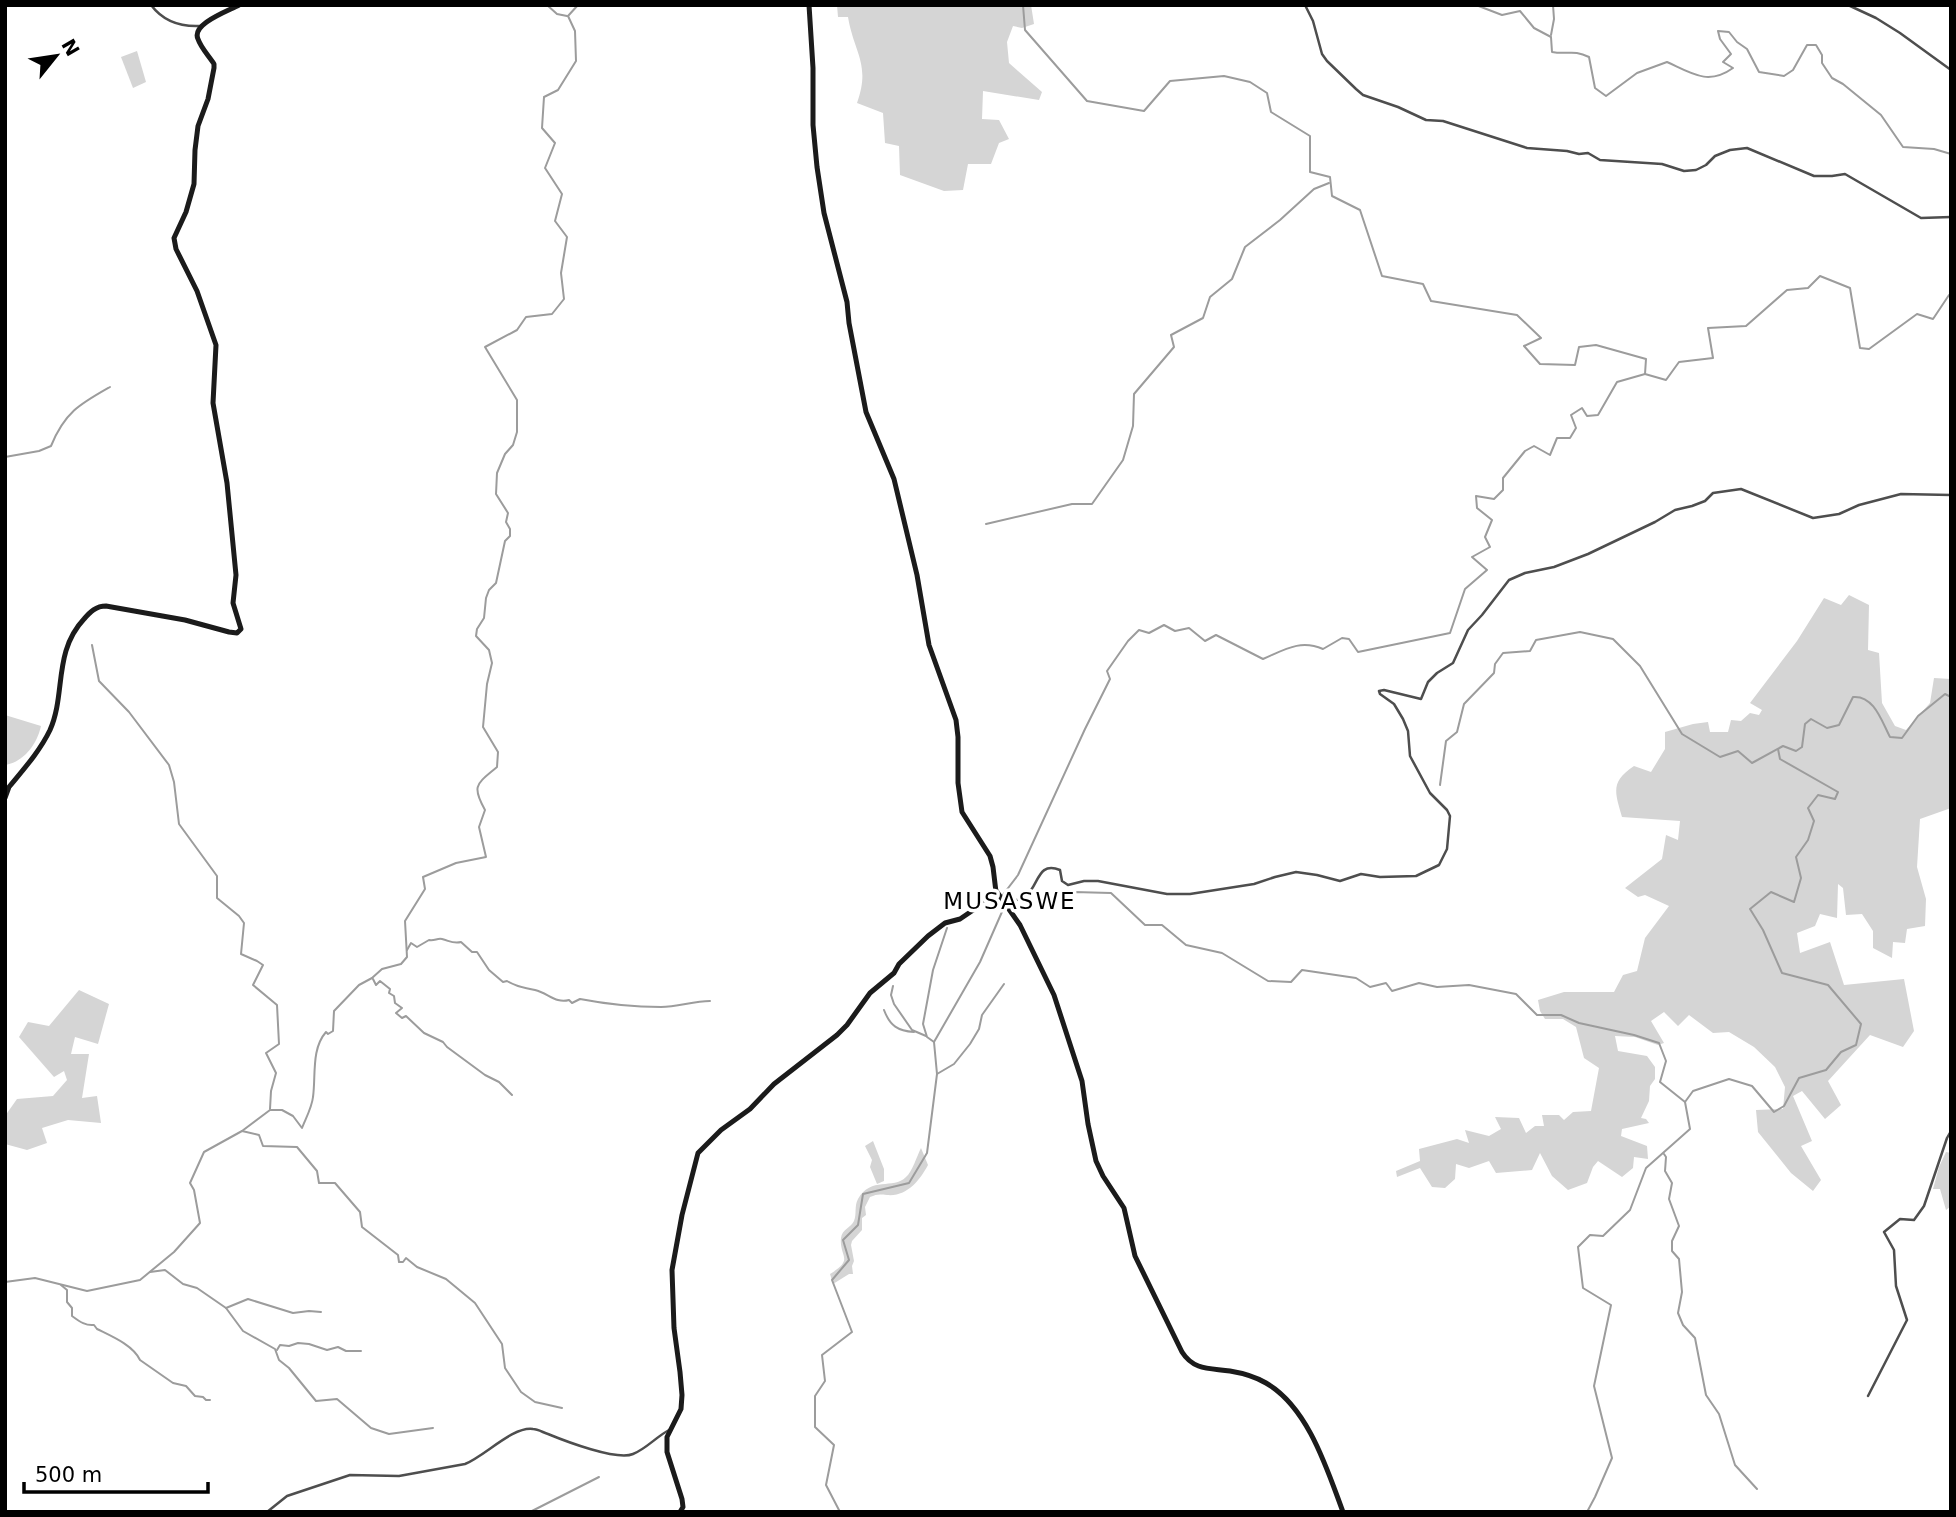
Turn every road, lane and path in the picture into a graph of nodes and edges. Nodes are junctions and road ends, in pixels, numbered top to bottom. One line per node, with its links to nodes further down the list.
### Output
1 (151, 5): 6 (street)
2 (239, 5): 6 (street)
3 (809, 5): 11 (street)
4 (1305, 5): 8 (street)
5 (1848, 5): 7 (street)
6 (201, 26): 10 (street)
7 (1951, 70)
8 (1951, 217)
9 (1951, 495): 12 (street)
10 (5, 798)
11 (996, 889): 12 (street); 15 (street)
12 (1006, 905): 18 (street)
13 (1951, 1130): 14 (street)
14 (1868, 1396)
15 (669, 1430): 16 (street); 17 (street)
16 (267, 1512)
17 (680, 1512)
18 (1343, 1512)

